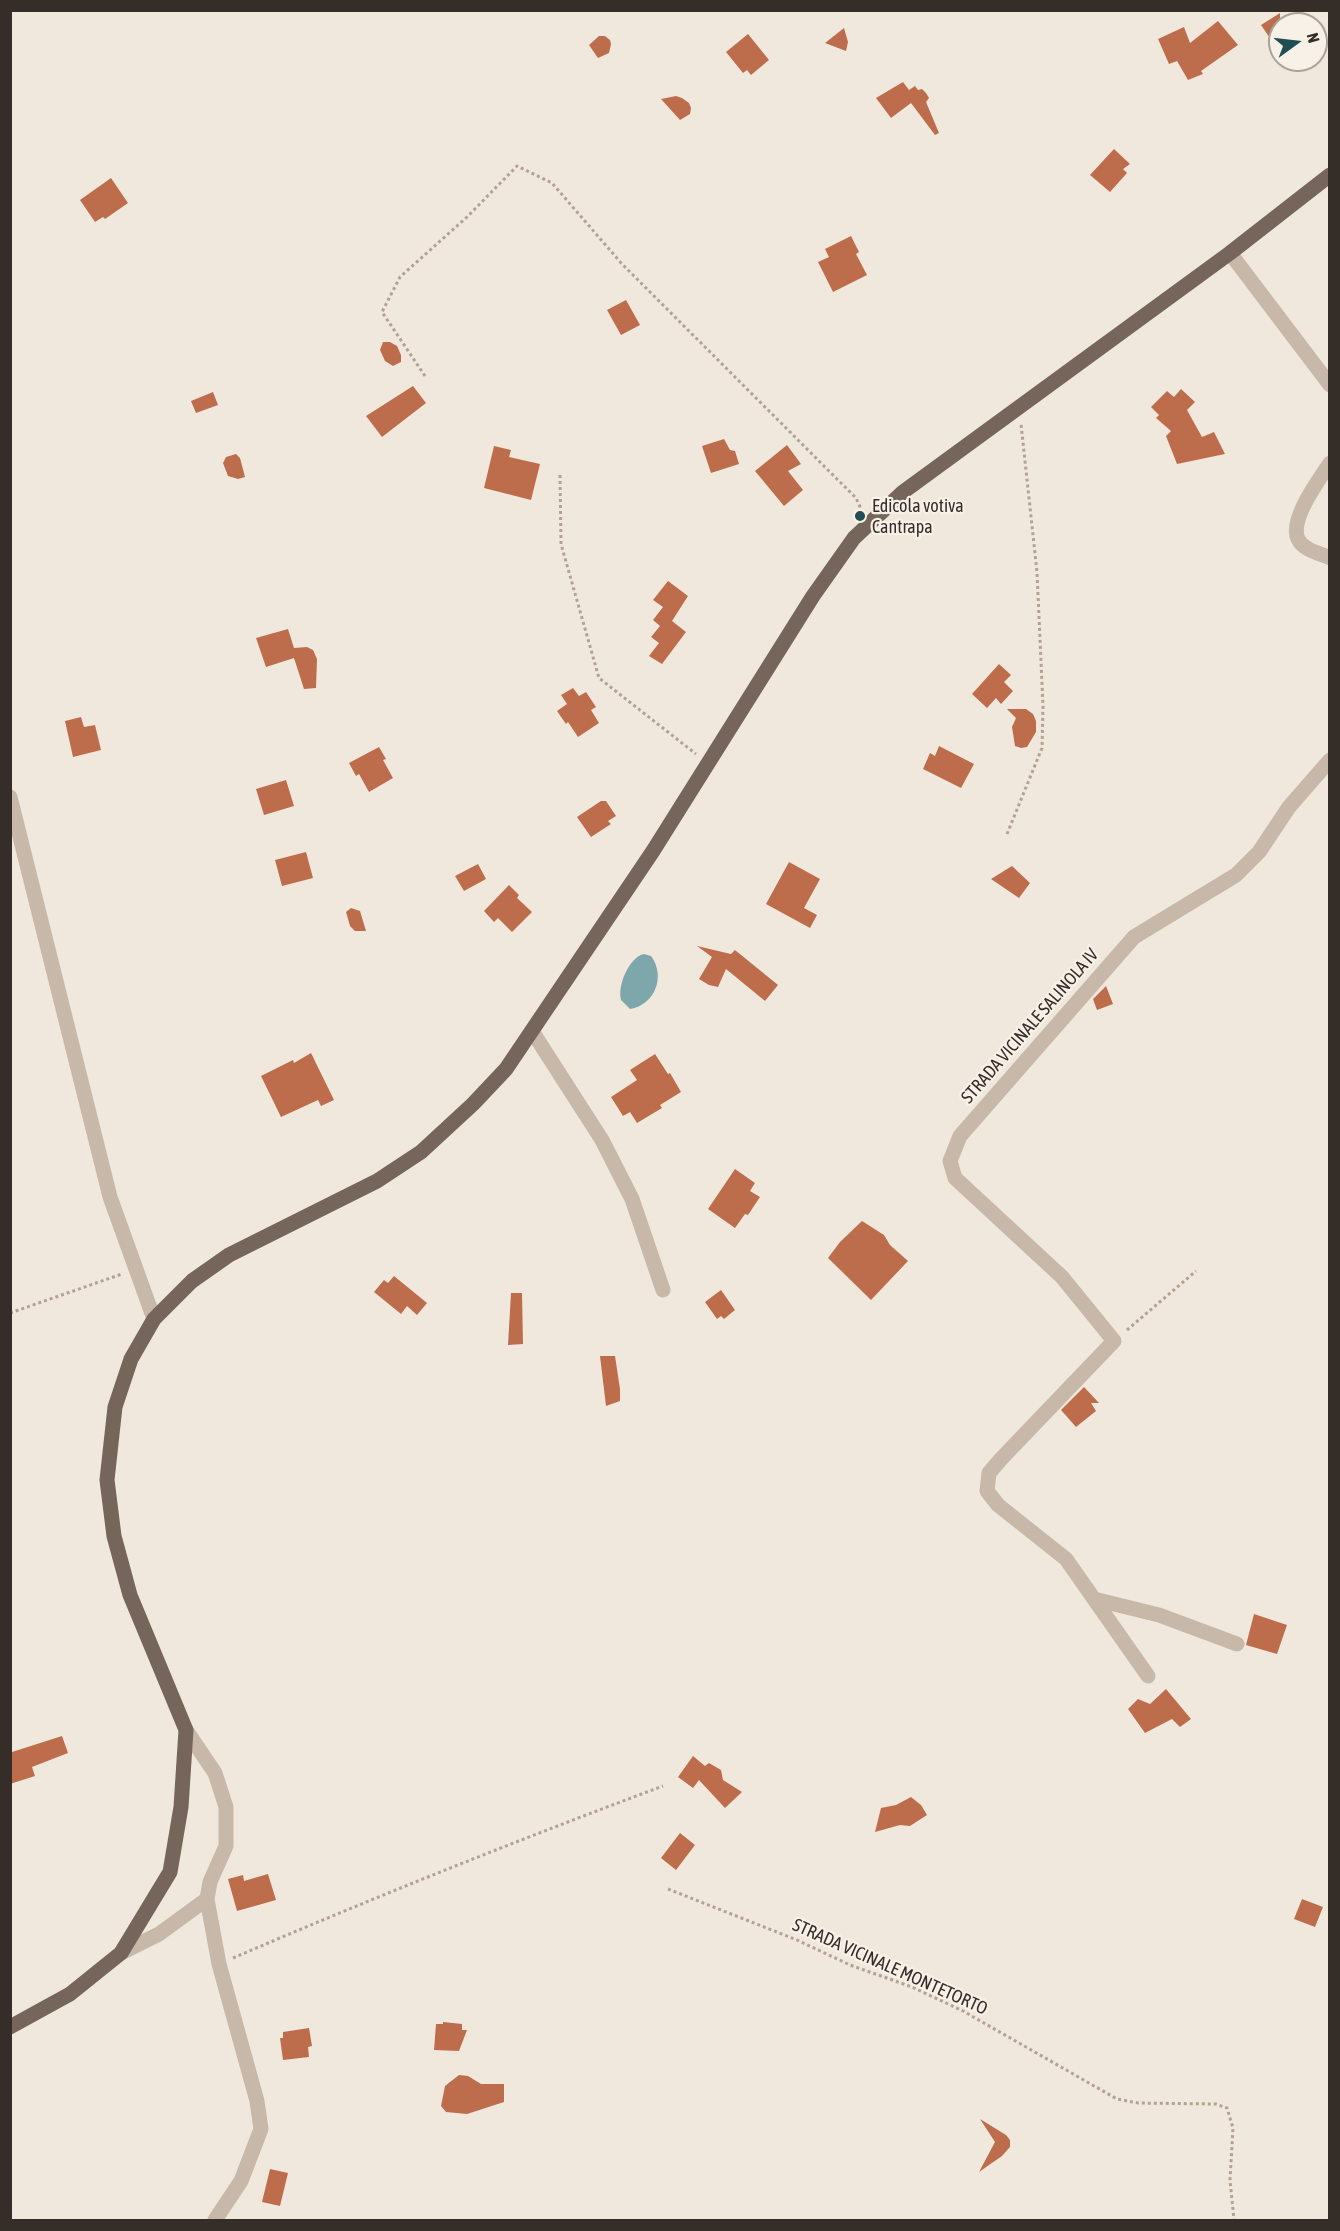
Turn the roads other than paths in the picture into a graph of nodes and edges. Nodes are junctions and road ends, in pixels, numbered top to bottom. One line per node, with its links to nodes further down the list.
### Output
1 (1329, 175): 2 (main road)
2 (1230, 253): 3 (street); 8 (main road)
3 (1329, 385)
4 (1329, 463): 5 (street)
5 (1329, 558)
6 (1329, 760): 11 (street, STRADA VICINALE SALINOLA IV)
7 (10, 796): 10 (street)
8 (532, 1031): 9 (street); 10 (main road)
9 (663, 1290)
10 (154, 1318): 14 (main road)
11 (1094, 1599): 12 (street); 13 (street)
12 (1237, 1644)
13 (1148, 1676)
14 (186, 1730): 15 (street); 16 (main road)
15 (207, 1899): 16 (street); 18 (street)
16 (120, 1953): 17 (main road)
17 (10, 2027)
18 (215, 2220)

